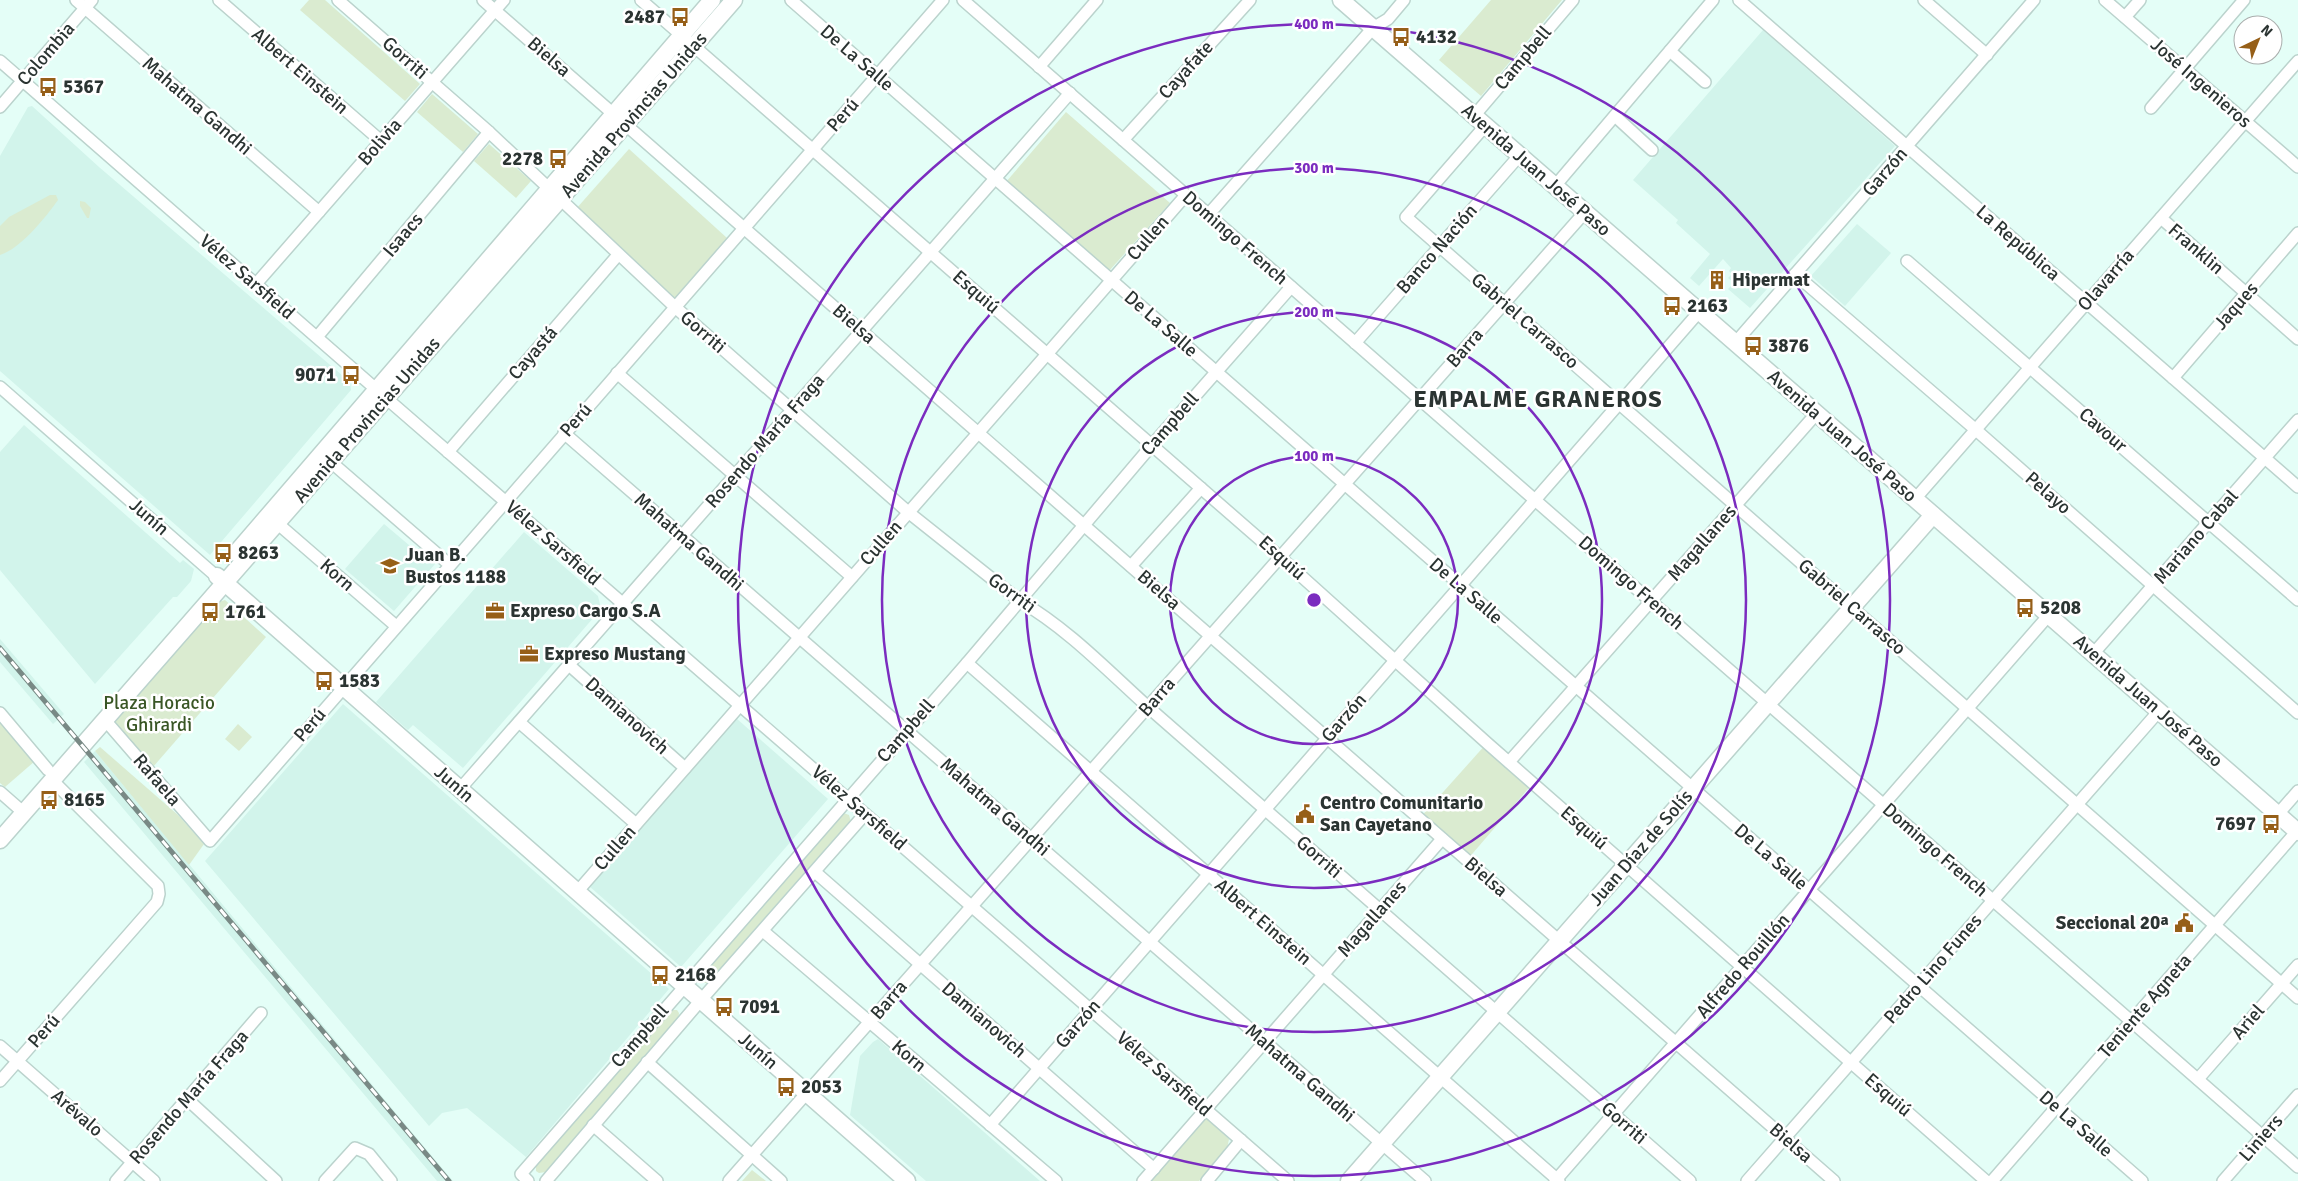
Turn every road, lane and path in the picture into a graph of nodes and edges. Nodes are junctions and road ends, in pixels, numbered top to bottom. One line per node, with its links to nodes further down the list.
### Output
1 (76, 0): 24 (street, Mahatma Gandhi)
2 (219, 0): 48 (street, Albert Einstein)
3 (338, 0): 37 (street, Gorriti)
4 (483, 0): 25 (street, Bielsa)
5 (504, 0): 25 (street, Bolivia)
6 (640, 0): 28 (street, Esquiú)
7 (712, 0): 28 (main road, Avenida Provincias Unidas)
8 (734, 0): 28 (main road, Avenida Provincias Unidas)
9 (791, 0): 35 (street, De La Salle)
10 (943, 0): 35 (street, Perú)
11 (963, 0): 33 (street, Domingo French)
12 (1097, 0): 33 (street)
13 (1250, 0): 47 (street, Cayafate)
14 (1341, 0): 27 (main road, Avenida Juan José Paso)
15 (1404, 0): 27 (street)
16 (1573, 0): 44 (street, Campbell)
17 (1713, 0): 29 (street)
18 (1739, 0): 49 (street, La República)
19 (1924, 0): 30 (street)
20 (2034, 0): 30 (street, Garzón)
21 (2105, 0): 26 (street, José Ingenieros)
22 (2140, 0): 26 (street)
23 (2244, 0): 34 (street)
24 (89, 4): 36 (street, Colombia); 58 (street, Mahatma Gandhi)
25 (495, 10): 37 (street, Bolivia); 43 (street, Bielsa)
26 (2125, 17): 34 (street, José Ingenieros)
27 (1373, 28): 44 (main road, Avenida Juan José Paso); 60 (street)
28 (687, 41): 43 (main road, Avenida Provincias Unidas); 50 (street, Esquiú)
29 (1670, 51): 38 (street); 42 (street)
30 (1987, 55): 49 (street, Garzón)
31 (0, 61): 36 (street, Vélez Sarsfield)
32 (2298, 61): 45 (street, Olavarría)
33 (1039, 67): 39 (street, Domingo French)
34 (2185, 69): 41 (street); 45 (street, José Ingenieros)
35 (877, 76): 50 (street, Perú); 54 (street, De La Salle)
36 (23, 81): 40 (street, Colombia); 71 (street, Vélez Sarsfield)
37 (432, 82): 46 (street, Gorriti); 48 (street, Bolivia)
38 (1706, 82)
39 (1070, 94): 47 (street, Domingo French); 54 (street, Rosendo María Fraga)
40 (0, 107)
41 (2151, 108)
42 (1614, 116): 51 (street); 55 (street)
43 (620, 119): 56 (main road, Avenida Provincias Unidas); 63 (street, Bielsa)
44 (1480, 121): 52 (main road, Avenida Juan José Paso); 61 (street, Campbell)
45 (2245, 122): 53 (street, José Ingenieros); 62 (street, Olavarría)
46 (489, 132): 56 (street, Gorriti); 79 (street, Isaacs)
47 (1123, 140): 57 (street, Domingo French)
48 (381, 141): 58 (street, Bolivia)
49 (1907, 146): 69 (street, Garzón); 75 (street, La República)
50 (812, 150): 63 (street, Perú); 66 (street, Esquiú)
51 (1652, 150)
52 (1520, 156): 55 (main road, Avenida Juan José Paso); 65 (street, Banco Nación)
53 (2298, 167)
54 (995, 179): 66 (street, Rosendo María Fraga); 70 (street, De La Salle)
55 (1555, 186): 59 (main road, Avenida Juan José Paso)
56 (555, 194): 67 (street, Gorriti); 89 (main road, Avenida Provincias Unidas)
57 (1186, 195): 60 (street, Domingo French); 70 (street, Cullen)
58 (319, 212): 71 (street, Bolivia)
59 (1585, 212): 74 (street, Barra); 77 (main road, Avenida Juan José Paso)
60 (1208, 215): 72 (street, Domingo French)
61 (1406, 217): 65 (street, Gabriel Carrasco)
62 (2161, 218): 73 (street, Franklin); 75 (street, Olavarría)
63 (744, 228): 76 (street, Perú); 78 (street, Bielsa)
64 (2298, 233): 73 (street, Jaques)
65 (1440, 246): 74 (street, Gabriel Carrasco); 81 (street, Banco Nación)
66 (931, 253): 78 (street, Rosendo María Fraga); 83 (street, Esquiú)
67 (618, 255): 76 (street, Gorriti); 99 (street, Cayastá)
68 (1907, 261): 84 (street, Cavour)
69 (1795, 274): 82 (street, Garzón); 95 (street, Pelayo)
70 (1111, 280): 83 (street, Cullen); 85 (street, De La Salle)
71 (256, 284): 79 (street, Vélez Sarsfield)
72 (1291, 286): 81 (street, Domingo French); 85 (street, Campbell)
73 (2247, 293): 80 (street, Franklin); 87 (street, Jaques)
74 (1505, 303): 90 (street, Barra); 91 (street, Gabriel Carrasco)
75 (2087, 303): 84 (street, Olavarría); 87 (street, La República)
76 (675, 307): 86 (street, Perú); 92 (street, Gorriti)
77 (1699, 312): 82 (main road, Avenida Juan José Paso); 91 (street, Garzón)
78 (862, 331): 92 (street, Rosendo María Fraga); 96 (street, Bielsa)
79 (317, 338): 89 (street, Vélez Sarsfield)
80 (2298, 338)
81 (1355, 343): 90 (street, Domingo French)
82 (1735, 343): 93 (main road, Avenida Juan José Paso)
83 (1047, 354): 96 (street, Cullen); 98 (street, Esquiú)
84 (2030, 368): 95 (street, Olavarría); 112 (street, Cavour)
85 (1216, 372): 98 (street, Campbell); 103 (street, De La Salle)
86 (617, 373): 97 (street, Perú); 102 (street)
87 (2174, 378): 100 (street, La República)
88 (0, 386): 120 (street, Junín)
89 (382, 394): 99 (street, Vélez Sarsfield); 101 (main road, Avenida Provincias Unidas); 120 (main road, Avenida Provincias Unidas)
90 (1420, 399): 103 (street, Barra); 106 (street, Domingo French)
91 (1619, 403): 106 (street, Garzón); 109 (street, Gabriel Carrasco)
92 (793, 410): 102 (street, Rosendo María Fraga); 110 (street, Gorriti)
93 (1816, 414): 107 (main road, Avenida Juan José Paso); 109 (street, Magallanes)
94 (2298, 420): 100 (street, Mariano Cabal)
95 (1976, 430): 107 (street, Olavarría); 122 (street, Pelayo)
96 (978, 432): 110 (street, Cullen); 114 (street, Bielsa)
97 (564, 433): 108 (street, Perú); 115 (street, Mahatma Gandhi)
98 (1152, 445): 105 (street, Esquiú); 114 (street, Campbell)
99 (448, 452): 108 (street, Vélez Sarsfield)
100 (2265, 458): 104 (street, La República); 112 (street, Mariano Cabal)
101 (331, 462): 113 (main road, Avenida Provincias Unidas); 117 (street)
102 (735, 476): 115 (street, Rosendo María Fraga); 119 (street)
103 (1345, 484): 116 (street, Barra); 121 (street, De La Salle)
104 (2298, 487)
105 (1200, 488): 116 (street, Esquiú); 118 (street)
106 (1535, 500): 121 (street, Garzón); 125 (street, Domingo French)
107 (1915, 500): 111 (main road, Avenida Juan José Paso)
108 (505, 501): 117 (street, Perú); 126 (street, Vélez Sarsfield)
109 (1736, 505): 125 (street, Magallanes); 127 (street, Gabriel Carrasco)
110 (908, 512): 119 (street, Cullen); 124 (street, Gorriti)
111 (1933, 515): 127 (main road, Juan Díaz de Solís); 128 (main road, Avenida Juan José Paso)
112 (2209, 522): 122 (street, Mariano Cabal); 123 (street, Cavour)
113 (277, 523): 120 (main road, Avenida Provincias Unidas); 129 (street, Korn)
114 (1084, 525): 118 (street, Bielsa); 124 (street, Campbell)
115 (682, 536): 126 (street, Rosendo María Fraga); 131 (street, Mahatma Gandhi)
116 (1280, 557): 130 (street, Barra); 133 (street, Esquiú)
117 (450, 565): 129 (street, Perú)
118 (1130, 566): 130 (street, Bielsa)
119 (852, 577): 131 (street, Cullen)
120 (221, 579): 137 (main road, Junín); 145 (main road, Avenida Provincias Unidas); 152 (main road, Avenida Provincias Unidas)
121 (1460, 585): 133 (street, Garzón); 136 (street, De La Salle)
122 (2153, 586): 132 (street, Mariano Cabal); 144 (street, Pelayo)
123 (2298, 600)
124 (1020, 601): 134 (street, Campbell); 140 (street, Gorriti)
125 (1651, 601): 136 (street, Magallanes); 138 (street, Domingo French)
126 (623, 604): 135 (street, Rosendo María Fraga); 139 (street, Vélez Sarsfield)
127 (1852, 608): 138 (main road, Juan Díaz de Solís); 141 (street, Gabriel Carrasco)
128 (2048, 615): 132 (main road, Avenida Juan José Paso); 141 (street, Alfredo Rouillón)
129 (396, 626): 137 (street, Perú)
130 (1211, 636): 140 (street, Barra); 148 (street, Bielsa)
131 (799, 637): 139 (street, Cullen); 147 (street, Mahatma Gandhi)
132 (2093, 654): 142 (main road, Avenida Juan José Paso)
133 (1395, 660): 148 (street, Garzón); 149 (street, Esquiú)
134 (967, 662): 147 (street, Campbell); 151 (street, Albert Einstein)
135 (569, 665): 146 (street, Rosendo María Fraga); 150 (street, Damianovich)
136 (1576, 686): 149 (street, Magallanes); 153 (street, De La Salle)
137 (343, 687): 154 (main road, Junín); 170 (street, Perú)
138 (1768, 704): 153 (main road, Juan Díaz de Solís); 158 (street, Domingo French)
139 (740, 705): 150 (street, Cullen); 157 (street, Vélez Sarsfield)
140 (1148, 707): 151 (street, Barra); 161 (street, Gorriti)
141 (1967, 708): 158 (street, Alfredo Rouillón); 159 (street, Gabriel Carrasco)
142 (2159, 711): 159 (street, Pedro Lino Funes); 163 (main road, Avenida Juan José Paso)
143 (0, 713): 152 (street)
144 (2298, 714)
145 (105, 720): 152 (main road, Avenida Provincias Unidas); 170 (street, Rafaela)
146 (519, 722): 154 (street, Rosendo María Fraga); 164 (street)
147 (906, 730): 157 (street, Campbell); 168 (street, Mahatma Gandhi)
148 (1327, 738): 161 (street, Garzón); 167 (street, Bielsa)
149 (1509, 762): 171 (street, Esquiú)
150 (685, 768): 164 (street, Cullen)
151 (1091, 771): 168 (street, Barra); 173 (street, Albert Einstein)
152 (50, 775): 160 (main road, Avenida Provincias Unidas); 200 (street, Perú)
153 (1693, 789): 171 (main road, Juan Díaz de Solís); 174 (street, De La Salle)
154 (460, 790): 175 (main road, Junín)
155 (2298, 791): 163 (street)
156 (0, 792): 160 (street)
157 (847, 798): 162 (street, Vélez Sarsfield); 188 (street, Campbell)
158 (1884, 805): 174 (street, Alfredo Rouillón); 176 (street, Domingo French)
159 (2077, 805): 176 (street, Pedro Lino Funes); 179 (street, Gabriel Carrasco)
160 (20, 809): 165 (main road, Avenida Provincias Unidas); 169 (main road, Avenida Provincias Unidas)
161 (1265, 810): 173 (street, Garzón); 178 (street, Gorriti)
162 (865, 814): 172 (street, Campbell); 177 (street, Vélez Sarsfield)
163 (2278, 814): 166 (main road, Avenida Juan José Paso)
164 (636, 824): 175 (street, Cullen)
165 (0, 825)
166 (2298, 832): 179 (street, Teniente Agneta)
167 (1442, 838): 178 (street, Magallanes); 181 (street, Bielsa)
168 (1031, 839): 177 (street, Barra); 182 (street, Mahatma Gandhi)
169 (0, 840)
170 (210, 840)
171 (1626, 865): 181 (main road, Juan Díaz de Solís); 185 (street, Esquiú)
172 (815, 872): 180 (street, Campbell); 183 (street, Damianovich)
173 (1209, 874): 182 (street, Garzón); 186 (street, Albert Einstein)
174 (1809, 890): 185 (street, Alfredo Rouillón); 189 (street, De La Salle)
175 (577, 892): 188 (main road, Junín)
176 (1993, 900): 189 (street, Pedro Lino Funes); 196 (street, Domingo French)
177 (972, 906): 183 (street, Barra); 192 (street, Vélez Sarsfield)
178 (1380, 910): 186 (street, Magallanes); 193 (street, Gorriti)
179 (2215, 926): 187 (street, Gabriel Carrasco); 196 (street, Teniente Agneta)
180 (763, 931): 191 (street, Campbell); 195 (street, Korn)
181 (1560, 941): 193 (main road, Juan Díaz de Solís); 198 (street, Bielsa)
182 (1150, 942): 192 (street, Garzón); 197 (street, Mahatma Gandhi)
183 (920, 964): 195 (street, Barra); 203 (street, Damianovich)
184 (2298, 965): 187 (street, Ariel)
185 (1742, 967): 198 (street, Alfredo Rouillón); 202 (street, Esquiú)
186 (1323, 975): 197 (street, Magallanes); 204 (street, Albert Einstein)
187 (2282, 984): 190 (street, Gabriel Carrasco); 205 (street, Ariel)
188 (684, 985): 191 (main road, Junín); 223 (street, Campbell)
189 (1919, 986): 202 (street, Pedro Lino Funes); 210 (street, De La Salle)
190 (2298, 998)
191 (701, 1000): 201 (street, Campbell); 207 (main road, Junín)
192 (1091, 1010): 203 (street, Garzón); 211 (street, Vélez Sarsfield)
193 (1497, 1012): 204 (main road, Juan Díaz de Solís); 212 (street, Gorriti)
194 (261, 1013): 209 (street, Rosendo María Fraga)
195 (869, 1022): 207 (street, Barra); 214 (street, Korn)
196 (2132, 1022): 205 (street, Domingo French); 210 (street, Teniente Agneta)
197 (1265, 1042): 211 (street, Magallanes); 218 (street, Mahatma Gandhi)
198 (1676, 1043): 212 (street, Alfredo Rouillón); 216 (street, Bielsa)
199 (0, 1046): 200 (street, Arévalo)
200 (18, 1061): 206 (street, Perú); 220 (street, Arévalo)
201 (647, 1062): 213 (street, Campbell); 219 (street)
202 (1851, 1062): 216 (street, Pedro Lino Funes); 244 (street, Esquiú)
203 (1039, 1069): 214 (street, Garzón); 222 (street, Damianovich)
204 (1440, 1077): 218 (main road, Juan Díaz de Solís); 224 (street, Albert Einstein)
205 (2198, 1079): 215 (street, Domingo French)
206 (0, 1081)
207 (806, 1093): 219 (street, Barra); 234 (main road, Junín)
208 (2298, 1096): 215 (street, Liniers)
209 (187, 1099): 220 (street, Rosendo María Fraga); 227 (street)
210 (2057, 1107): 245 (street, Teniente Agneta); 246 (street, De La Salle)
211 (1206, 1110): 217 (street, Vélez Sarsfield); 222 (street, Magallanes)
212 (1614, 1114): 224 (street, Alfredo Rouillón); 241 (street, Gorriti)
213 (593, 1125): 230 (street, Campbell); 231 (street)
214 (990, 1125): 235 (street, Korn)
215 (2263, 1136): 221 (street, Domingo French); 247 (street, Liniers)
216 (1785, 1138): 242 (street, Pedro Lino Funes); 243 (street, Bielsa)
217 (1241, 1140): 237 (street); 238 (street, Vélez Sarsfield)
218 (1382, 1144): 239 (main road, Juan Díaz de Solís); 240 (street, Mahatma Gandhi)
219 (752, 1155): 232 (street, Barra); 233 (street)
220 (133, 1162): 225 (street, Rosendo María Fraga); 226 (street, Arévalo)
221 (2298, 1167)
222 (1154, 1169): 236 (street, Magallanes)
223 (524, 1177)
224 (1557, 1180)
225 (116, 1181)
226 (154, 1181)
227 (276, 1181)
228 (325, 1181): 229 (street)
229 (391, 1181)
230 (546, 1181)
231 (657, 1181)
232 (729, 1181)
233 (781, 1181)
234 (907, 1181)
235 (1056, 1181)
236 (1143, 1181)
237 (1206, 1181)
238 (1288, 1181)
239 (1349, 1181)
240 (1424, 1181)
241 (1690, 1181)
242 (1747, 1181)
243 (1834, 1181)
244 (1986, 1181)
245 (1992, 1181)
246 (2142, 1181)
247 (2223, 1181)

